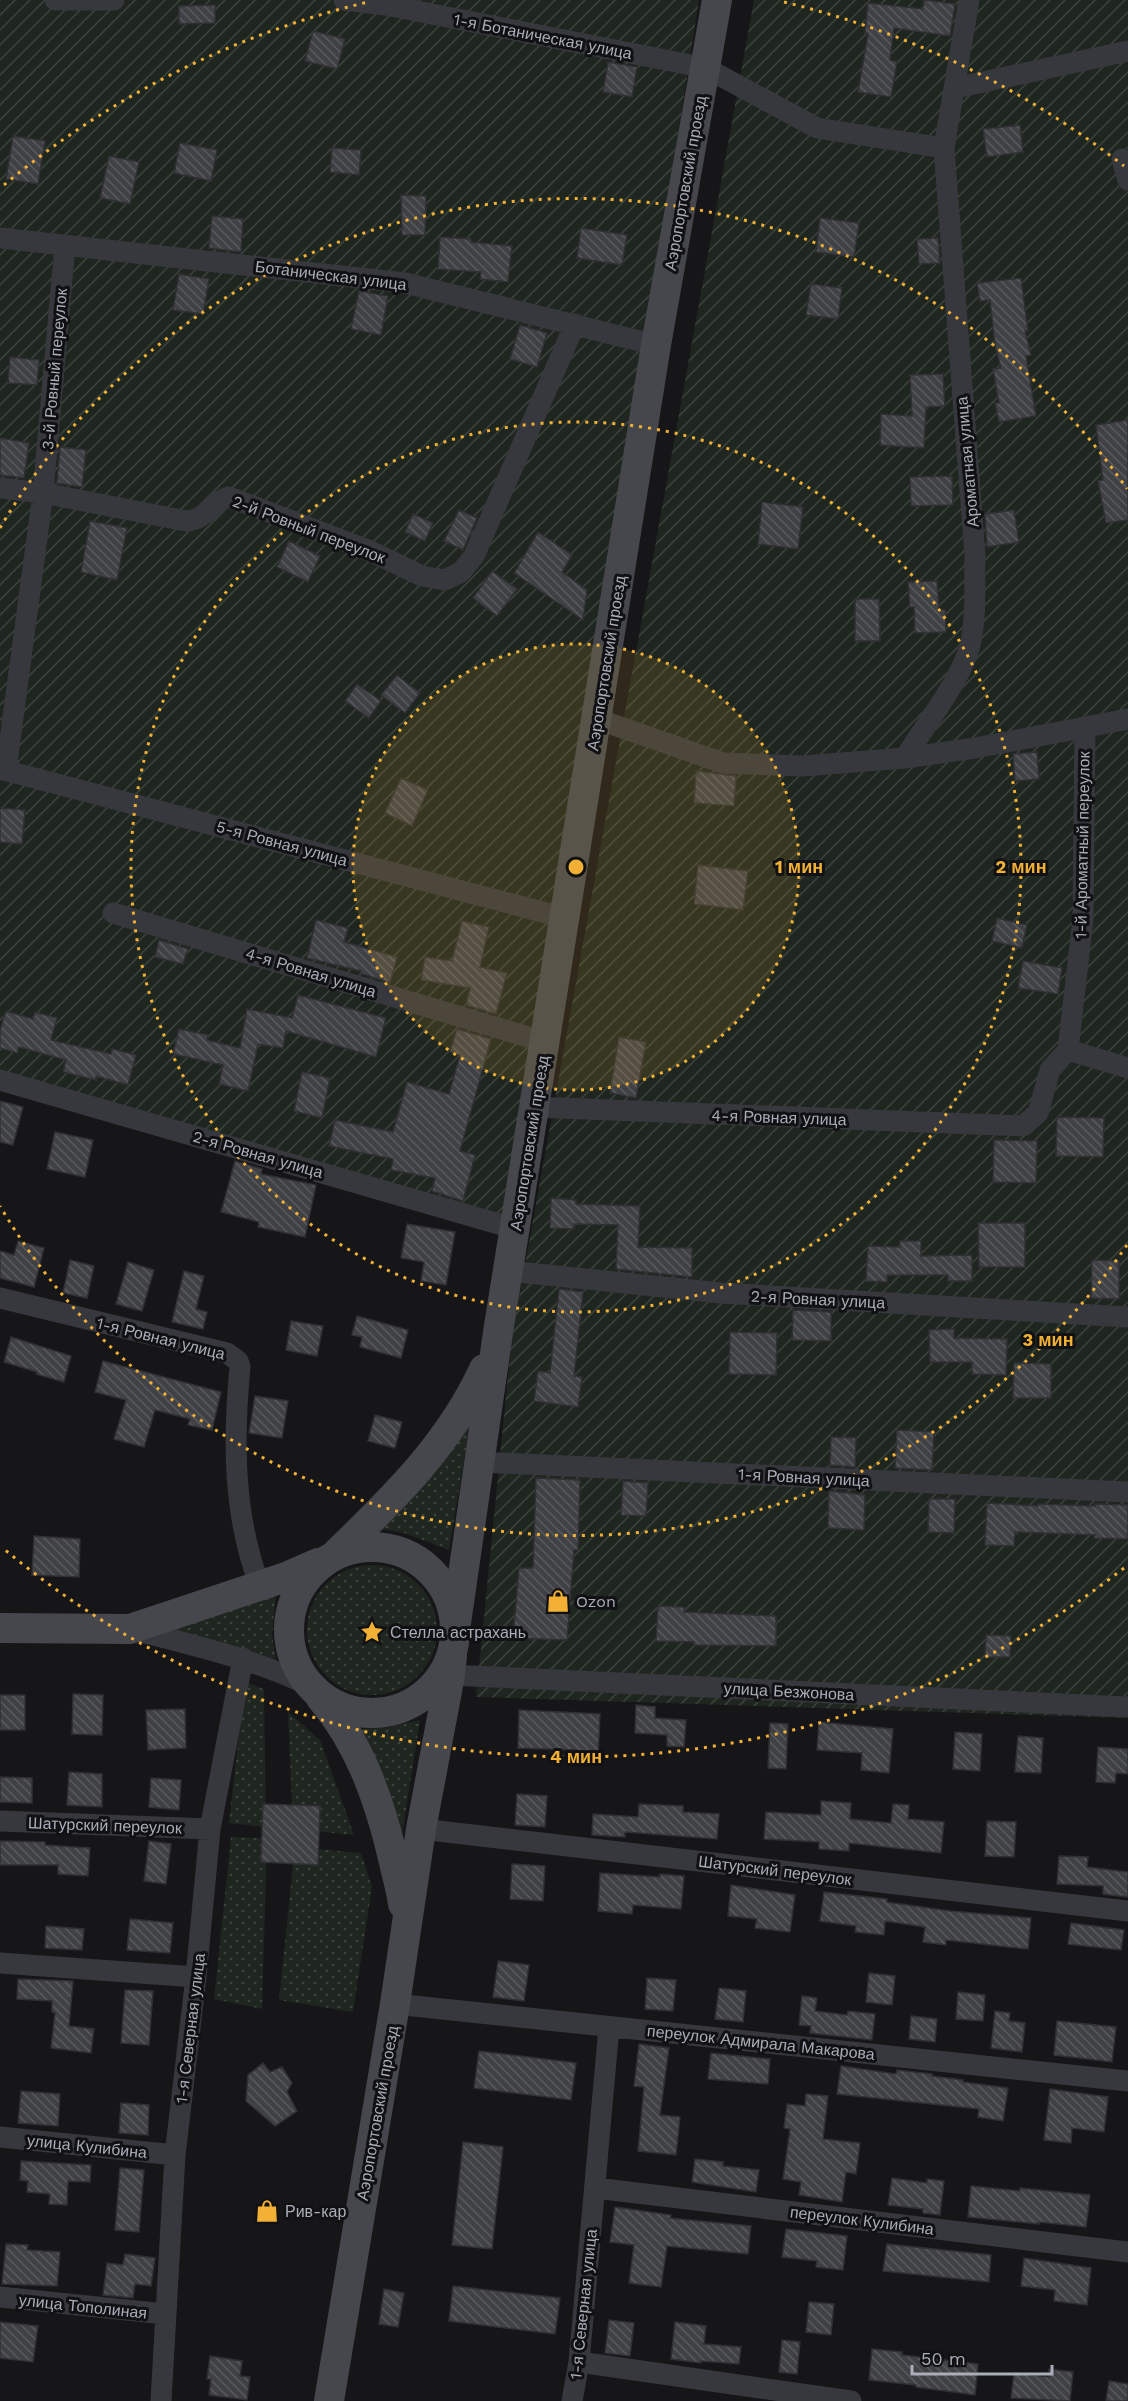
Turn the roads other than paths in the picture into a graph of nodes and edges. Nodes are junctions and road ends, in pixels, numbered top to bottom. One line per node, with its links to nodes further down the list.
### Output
1 (55, 0): 2 (street)
2 (102, 0): 3 (street)
3 (114, 0)
4 (344, 0): 7 (street, 1-я Ботаническая улица)
5 (717, 0): 9 (main road, Аэропортовский проезд)
6 (969, 0): 10 (street, Ароматная улица)
7 (387, 2): 9 (street, 1-я Ботаническая улица)
8 (1128, 51): 10 (street)
9 (706, 68): 11 (street, 1-я Ботаническая улица); 17 (main road, Аэропортовский проезд)
10 (955, 88): 11 (street, Ароматная улица)
11 (944, 148): 23 (street, Ароматная улица)
12 (1122, 159): 13 (street)
13 (1128, 180)
14 (0, 238): 15 (street, Ботаническая улица)
15 (64, 245): 16 (street, Ботаническая улица); 19 (street, 3-й Ровный переулок)
16 (575, 324): 17 (street, Ботаническая улица); 19 (street, 2-й Ровный переулок)
17 (656, 345): 21 (main road, Аэропортовский проезд)
18 (0, 488): 19 (street, 2-й Ровный переулок)
19 (43, 493): 24 (street, 3-й Ровный переулок)
20 (1128, 718): 22 (street)
21 (597, 719): 23 (street); 26 (main road, Аэропортовский проезд)
22 (1085, 727): 23 (street); 28 (street, 1-й Ароматный переулок)
23 (904, 758)
24 (3, 769): 26 (street, 5-я Ровная улица)
25 (113, 913): 27 (street, 4-я Ровная улица)
26 (565, 918): 27 (main road, Аэропортовский проезд)
27 (545, 1042): 31 (main road, Аэропортовский проезд)
28 (1068, 1050): 29 (street); 31 (street, 4-я Ровная улица)
29 (1128, 1068)
30 (0, 1080): 32 (street, 2-я Ровная улица)
31 (534, 1107): 32 (main road, Аэропортовский проезд)
32 (516, 1229): 33 (main road, Аэропортовский проезд)
33 (508, 1271): 35 (street, 2-я Ровная улица); 36 (main road, Аэропортовский проезд)
34 (0, 1298): 40 (street, 1-я Ровная улица)
35 (1128, 1317)
36 (499, 1326): 37 (main road); 39 (main road)
37 (479, 1462): 38 (street, 1-я Ровная улица); 41 (main road)
38 (1128, 1492)
39 (331, 1557): 40 (main road); 41 (main road); 46 (main road)
40 (260, 1586): 43 (main road)
41 (456, 1623): 45 (main road)
42 (0, 1628): 43 (main road)
43 (130, 1629): 44 (street)
44 (243, 1658): 46 (street); 50 (street, 1-я Северная улица)
45 (451, 1666): 46 (main road); 47 (street, улица Безжонова); 49 (main road)
46 (313, 1689): 52 (main road)
47 (1128, 1707)
48 (0, 1821): 50 (street, Шатурский переулок)
49 (421, 1828): 51 (street, Шатурский переулок); 52 (main road)
50 (210, 1829): 54 (street, 1-я Северная улица)
51 (1128, 1911)
52 (406, 1931): 55 (main road, Аэропортовский проезд)
53 (0, 1963): 54 (street)
54 (196, 1977): 59 (street, 1-я Северная улица)
55 (395, 2004): 56 (street, переулок Адмирала Макарова); 66 (main road, Аэропортовский проезд)
56 (609, 2026): 57 (street, переулок Адмирала Макарова); 60 (street, 1-я Северная улица)
57 (1128, 2081)
58 (0, 2137): 59 (street, улица Кулибина)
59 (175, 2155): 63 (street, 1-я Северная улица)
60 (595, 2188): 61 (street, переулок Кулибина); 64 (street, 1-я Северная улица)
61 (1128, 2252)
62 (0, 2297): 63 (street, улица Тополиная)
63 (165, 2314): 65 (street, 1-я Северная улица)
64 (579, 2362): 67 (street, 1-я Северная улица); 68 (street)
65 (161, 2401)
66 (328, 2401)
67 (572, 2401)
68 (851, 2401)

